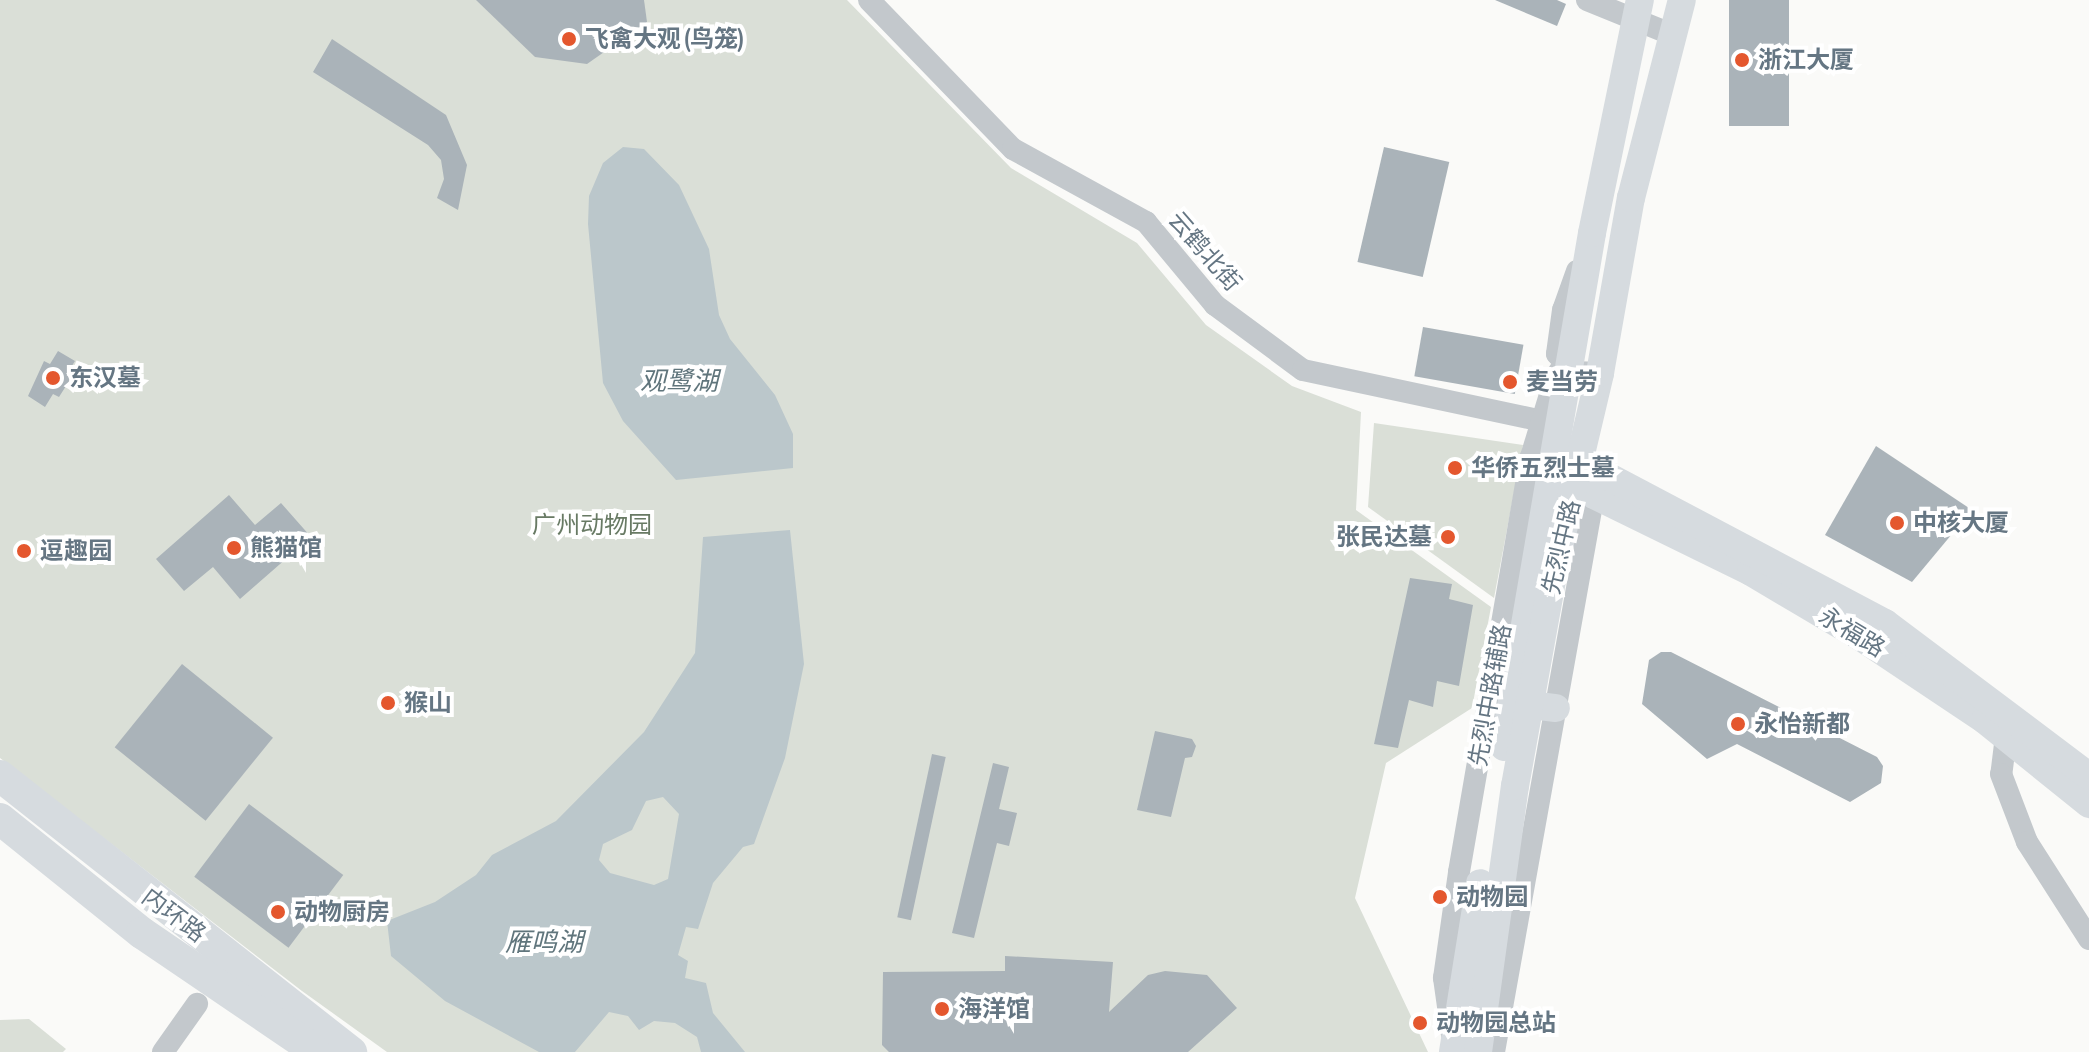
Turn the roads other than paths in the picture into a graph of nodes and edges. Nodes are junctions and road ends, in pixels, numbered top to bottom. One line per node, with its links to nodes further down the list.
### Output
1 (869, 0): 7 (street, 云鹤北街)
2 (1587, 0): 4 (street)
3 (1682, 0): 5 (main road, 先烈中路)
4 (1637, 11): 5 (street); 6 (main road)
5 (1673, 35): 6 (main road, 先烈中路)
6 (1578, 367): 7 (main road, 先烈中路); 8 (main road, 先烈中路)
7 (1550, 423): 9 (main road, 先烈中路); 11 (street, 先烈中路辅路)
8 (1587, 476): 9 (main road); 10 (main road, 先烈中路); 12 (main road, 永福路); 14 (main road, 永福路)
9 (1540, 530): 11 (main road, 先烈中路)
10 (1543, 706): 19 (main road, 先烈中路); 23 (street)
11 (1494, 732): 19 (main road, 先烈中路)
12 (2006, 736): 15 (main road, 永福路); 17 (street)
13 (0, 776): 22 (highway, 内环路)
14 (2089, 776)
15 (2089, 804)
16 (0, 819): 21 (highway, 内环路)
17 (2089, 939)
18 (197, 1004): 20 (street)
19 (1462, 1051)
20 (163, 1052)
21 (318, 1052)
22 (351, 1052)
23 (1494, 1052)

